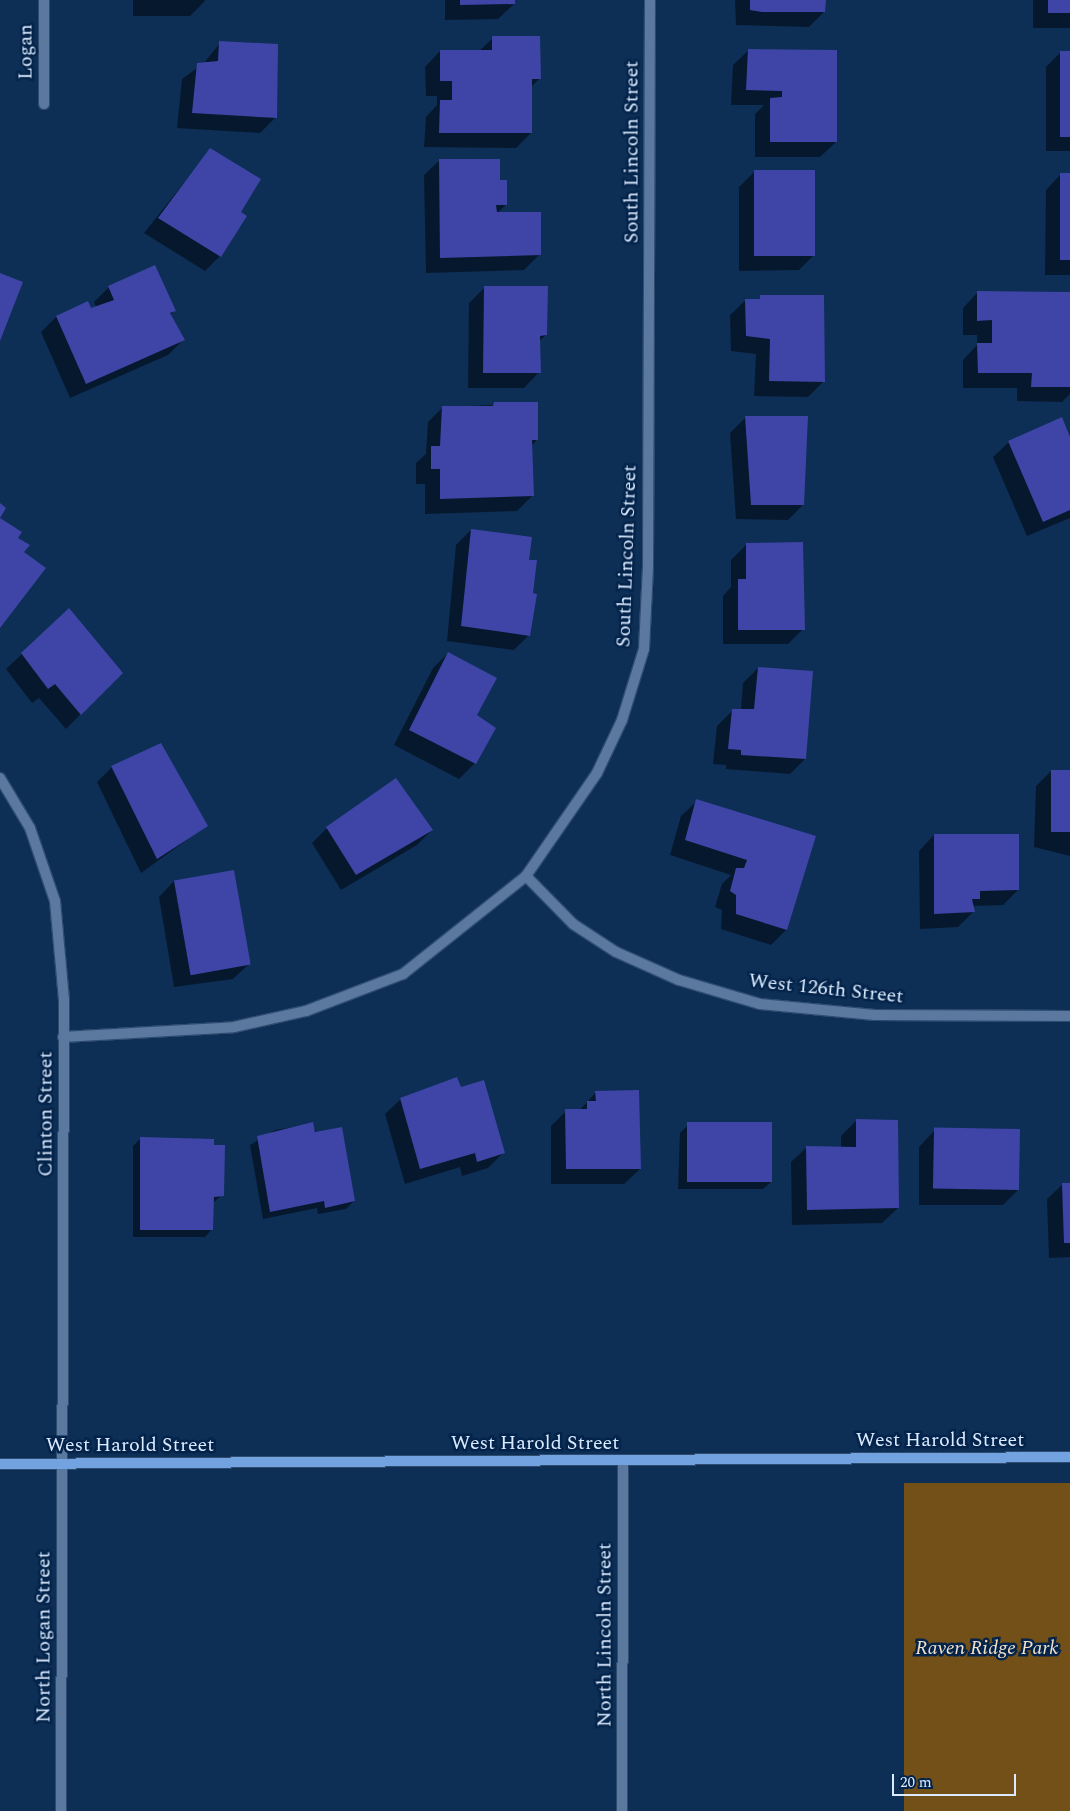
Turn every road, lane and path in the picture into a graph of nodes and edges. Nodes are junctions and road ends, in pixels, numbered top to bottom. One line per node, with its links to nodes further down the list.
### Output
1 (44, 0): 3 (street, Logan)
2 (650, 0): 5 (street, South Lincoln Street)
3 (44, 104)
4 (0, 778): 7 (street, Clinton Street)
5 (526, 876): 6 (street, West 126th Street); 7 (street, South Lincoln Street)
6 (1070, 1016)
7 (63, 1037): 10 (street, Clinton Street)
8 (1070, 1457): 9 (main road, West Harold Street)
9 (623, 1460): 10 (main road, West Harold Street); 13 (street, North Lincoln Street)
10 (63, 1463): 11 (main road, West Harold Street); 12 (street, North Logan Street)
11 (0, 1464)
12 (61, 1811)
13 (622, 1811)

